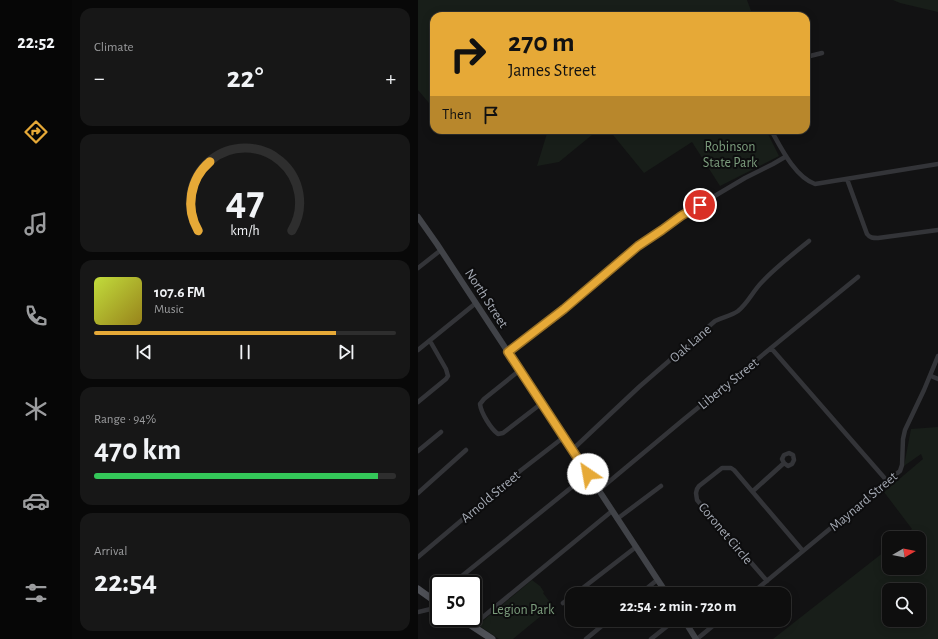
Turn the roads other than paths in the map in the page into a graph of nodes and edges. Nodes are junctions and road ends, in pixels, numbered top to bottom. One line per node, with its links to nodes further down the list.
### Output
1 (822, 53): 2 (street)
2 (810, 56)
3 (773, 134): 4 (street)
4 (785, 157): 6 (street); 17 (street)
5 (938, 164): 6 (street)
6 (847, 179): 8 (street)
7 (418, 217): 10 (main road, North Street)
8 (938, 230)
9 (809, 241): 28 (street, Oak Lane)
10 (441, 250): 11 (street); 13 (main road, North Street)
11 (418, 268)
12 (858, 277): 15 (street, Liberty Street)
13 (476, 303): 14 (street); 17 (main road, North Street)
14 (430, 341): 16 (street); 22 (street)
15 (771, 348): 31 (street); 33 (street, Liberty Street)
16 (418, 350)
17 (508, 352): 19 (main road, North Street)
18 (938, 356): 20 (street, Maynard Street)
19 (520, 370): 23 (main road, North Street); 23 (street)
20 (931, 376): 21 (street); 31 (street, Maynard Street)
21 (938, 379)
22 (418, 402)
23 (542, 404): 25 (main road, North Street)
24 (441, 432): 26 (street)
25 (564, 437): 28 (main road, North Street); 40 (street, Arnold Street)
26 (418, 450)
27 (466, 450): 35 (street)
28 (572, 450): 30 (main road, North Street)
29 (784, 463): 34 (street)
30 (588, 474): 33 (main road, North Street); 41 (street)
31 (888, 482): 39 (street, Maynard Street)
32 (660, 486): 37 (street)
33 (598, 490): 36 (main road, North Street)
34 (753, 491): 39 (street, Coronet Circle); 43 (street, Coronet Circle)
35 (418, 493)
36 (612, 511): 37 (main road, North Street); 52 (street)
37 (617, 519): 38 (main road, North Street)
38 (636, 546): 42 (main road, North Street); 44 (street)
39 (803, 551): 43 (street, Maynard Street)
40 (418, 557)
41 (463, 575)
42 (657, 580): 45 (street); 46 (main road, North Street)
43 (767, 581): 47 (street, Maynard Street)
44 (584, 587)
45 (648, 587)
46 (662, 587)
47 (760, 587)
48 (418, 590): 49 (main road)
49 (430, 598)
50 (430, 606): 51 (street)
51 (418, 612)
52 (482, 618)
53 (474, 627): 58 (main road)
54 (601, 627): 59 (street)
55 (666, 627): 60 (street)
56 (689, 627): 61 (main road)
57 (712, 627): 61 (street)
58 (492, 639)
59 (586, 639)
60 (651, 639)
61 (697, 639)

